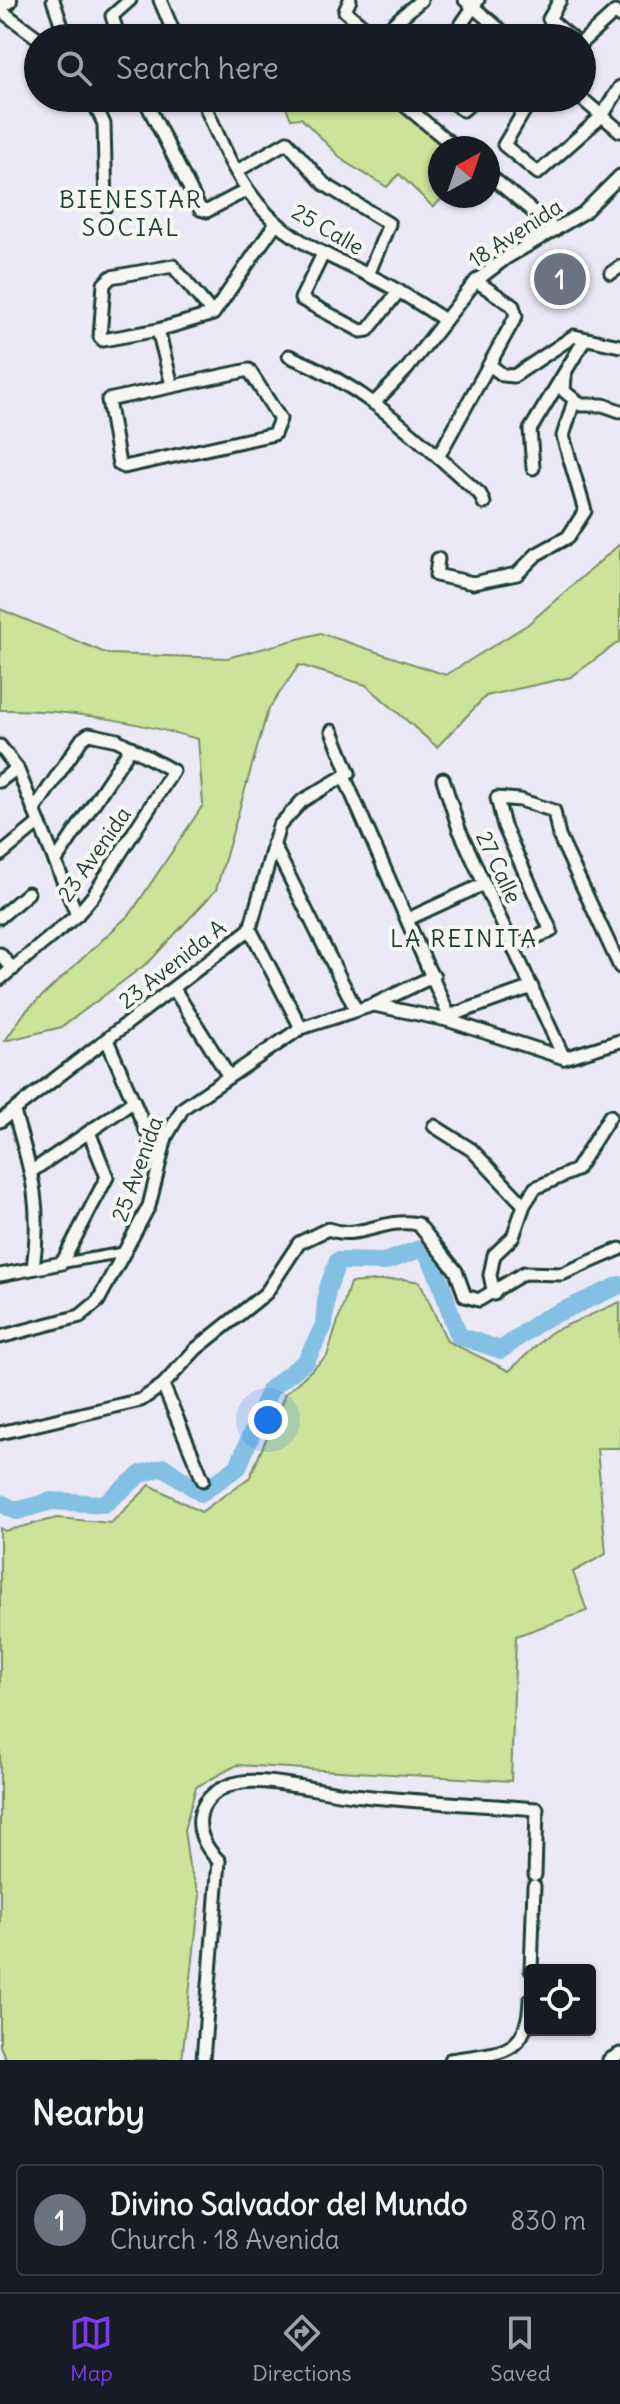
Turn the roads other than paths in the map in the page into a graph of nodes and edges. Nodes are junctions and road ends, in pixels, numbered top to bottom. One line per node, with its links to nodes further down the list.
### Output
1 (7, 0): 8 (main road)
2 (53, 0): 12 (street)
3 (130, 0): 13 (street)
4 (160, 0): 14 (street)
5 (421, 0): 16 (street)
6 (560, 0): 19 (street)
7 (472, 2): 17 (street); 18 (street)
8 (0, 3)
9 (347, 5): 15 (street)
10 (0, 10): 20 (street)
11 (617, 15): 21 (street)
12 (61, 24)
13 (114, 24)
14 (170, 24)
15 (365, 24)
16 (394, 24)
17 (460, 24)
18 (495, 24)
19 (555, 24)
20 (24, 28)
21 (596, 31)
22 (620, 87): 29 (street)
23 (596, 111): 29 (street)
24 (98, 112): 36 (street)
25 (151, 112): 35 (street)
26 (209, 112): 32 (street, 25 Calle)
27 (413, 112): 31 (street)
28 (520, 112): 29 (street)
29 (602, 116): 30 (street)
30 (620, 131)
31 (442, 136)
32 (237, 171): 35 (street, 25 Calle); 40 (street)
33 (620, 176): 38 (street, 18 Avenida)
34 (500, 184): 38 (street)
35 (247, 190): 37 (street, 25 Calle)
36 (106, 206)
37 (276, 223): 39 (street, 25 Calle); 43 (street)
38 (555, 230): 41 (street, 18 Avenida)
39 (323, 254): 40 (street, 25 Calle); 42 (street)
40 (368, 275): 42 (street, 25 Calle)
41 (476, 281): 44 (street, 18 Avenida); 49 (street)
42 (399, 291): 44 (street, 25 Calle)
43 (213, 314): 45 (street); 45 (street)
44 (445, 320): 53 (street, 18 Avenida)
45 (158, 330): 51 (street)
46 (585, 339): 47 (street); 49 (street); 50 (street)
47 (620, 346)
48 (289, 356): 53 (street)
49 (491, 366): 55 (street)
50 (565, 375): 52 (street); 56 (street)
51 (172, 385): 51 (street)
52 (574, 401): 54 (street); 58 (street)
53 (375, 402): 55 (street)
54 (620, 411)
55 (438, 457): 57 (street)
56 (533, 468)
57 (484, 503)
58 (438, 559)
59 (332, 731): 63 (street)
60 (0, 746): 62 (street)
61 (131, 747): 66 (street); 70 (street); 73 (street, 23 Avenida)
62 (17, 768): 65 (street); 66 (street)
63 (347, 774): 68 (street, 23 Avenida A); 75 (street)
64 (443, 779): 71 (street, 27 Calle)
65 (0, 781)
66 (34, 810): 67 (street)
67 (39, 823): 69 (street); 70 (street)
68 (273, 844): 76 (street, 23 Avenida A); 87 (street)
69 (0, 855)
70 (55, 862): 73 (street)
71 (484, 884): 75 (street); 77 (street, 27 Calle)
72 (28, 893): 74 (street)
73 (77, 915): 81 (street, 23 Avenida)
74 (0, 917)
75 (408, 919): 82 (street)
76 (250, 929): 85 (street, 23 Avenida A); 89 (street)
77 (514, 946): 78 (street); 84 (street, 27 Calle)
78 (616, 948): 80 (street)
79 (0, 954): 81 (street)
80 (620, 967)
81 (13, 969): 83 (street, 23 Avenida)
82 (434, 976): 86 (street, 25 Avenida); 88 (street)
83 (0, 979)
84 (532, 987): 88 (street); 92 (street, 27 Calle)
85 (174, 989): 90 (street, 23 Avenida A); 93 (street)
86 (373, 1005): 87 (street, 25 Avenida); 88 (street, 25 Avenida)
87 (355, 1008): 89 (street, 25 Avenida)
88 (448, 1018): 92 (street, 25 Avenida)
89 (301, 1028): 93 (street, 25 Avenida)
90 (107, 1040): 94 (street); 95 (street, 23 Avenida A)
91 (620, 1041): 92 (street)
92 (564, 1058)
93 (228, 1075): 100 (street, 25 Avenida)
94 (134, 1101): 99 (street); 100 (street)
95 (14, 1112): 97 (street, 23 Avenida A); 101 (street)
96 (610, 1116): 102 (street)
97 (0, 1121)
98 (434, 1126): 102 (street)
99 (89, 1132): 101 (street); 105 (street)
100 (159, 1160): 104 (street, 25 Avenida)
101 (32, 1171): 106 (street)
102 (524, 1205): 108 (street)
103 (620, 1249): 108 (street)
104 (126, 1252): 105 (street); 109 (street, 25 Avenida)
105 (62, 1263): 106 (street)
106 (33, 1268): 107 (street)
107 (0, 1275)
108 (494, 1294): 110 (street)
109 (0, 1337)
110 (163, 1385): 111 (street); 112 (street)
111 (0, 1433)
112 (203, 1480)
113 (531, 1964): 116 (street)
114 (524, 2030): 117 (street)
115 (620, 2054): 118 (street)
116 (203, 2060)
117 (450, 2060)
118 (609, 2060)

